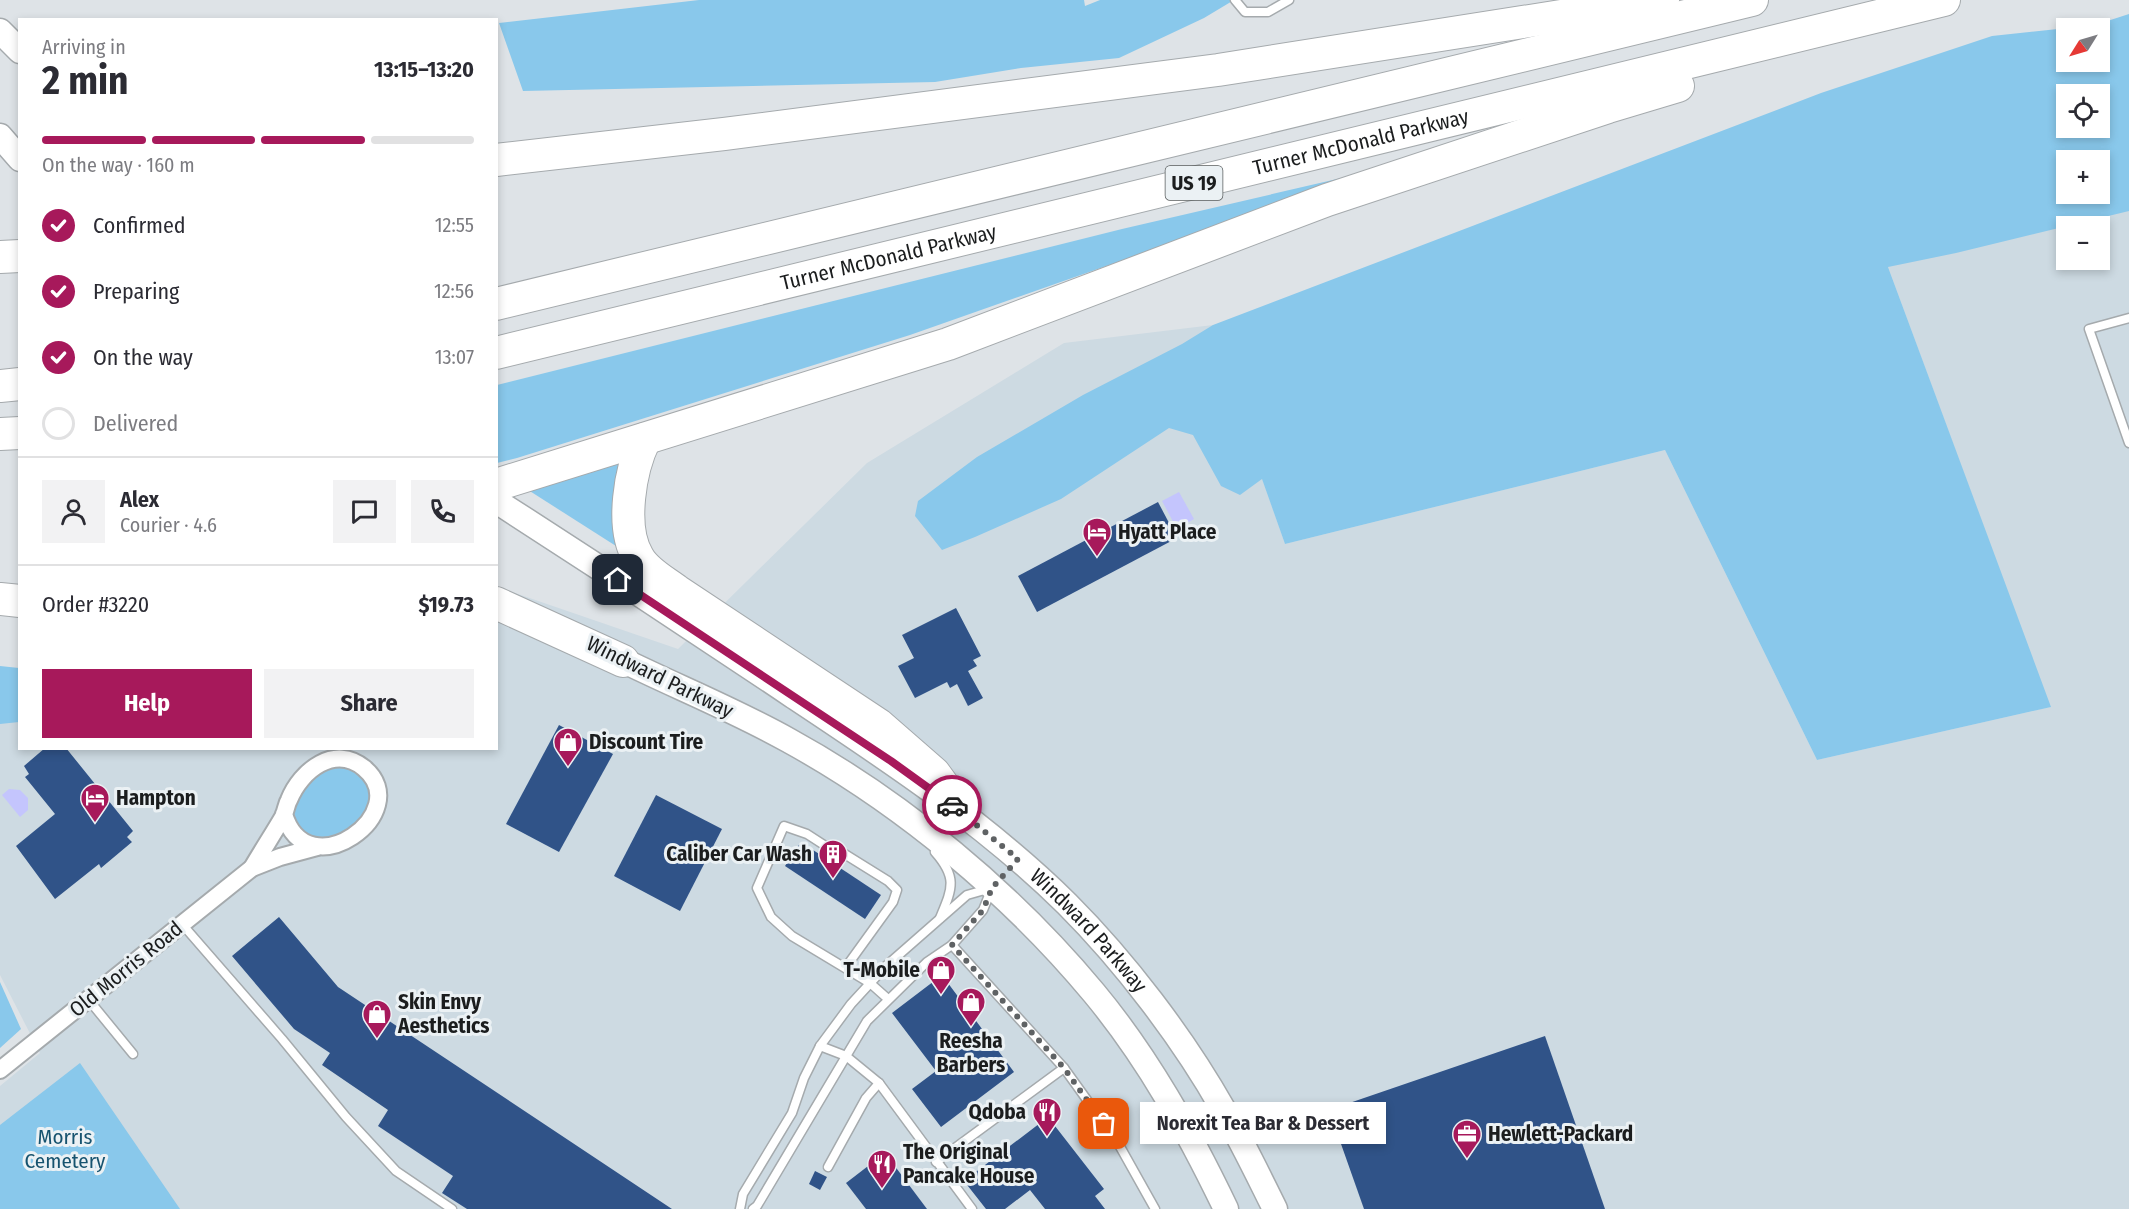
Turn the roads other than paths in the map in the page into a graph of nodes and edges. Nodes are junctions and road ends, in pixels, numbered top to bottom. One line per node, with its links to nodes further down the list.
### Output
1 (1235, 0): 2 (lane)
2 (1289, 0)
3 (1663, 0): 11 (highway)
4 (1752, 0): 14 (highway, US 19)
5 (1944, 0): 6 (highway, Turner McDonald Parkway / US 19)
6 (1891, 13): 16 (highway, Turner McDonald Parkway / US 19); 21 (highway)
7 (0, 31): 8 (main road)
8 (18, 49)
9 (0, 136): 10 (main road)
10 (18, 157)
11 (498, 160)
12 (18, 256): 13 (highway)
13 (0, 257)
14 (498, 304)
15 (2129, 318): 22 (lane)
16 (498, 353)
17 (18, 384): 18 (highway)
18 (0, 386)
19 (18, 433): 20 (highway)
20 (0, 434)
21 (645, 439): 23 (highway); 32 (highway)
22 (2129, 443)
23 (498, 484)
24 (498, 502): 32 (main road, Windward Parkway)
25 (498, 596): 29 (main road, Windward Parkway)
26 (0, 599): 27 (highway)
27 (18, 601)
28 (498, 604): 29 (highway)
29 (623, 661): 30 (main road, Windward Parkway)
30 (847, 775): 36 (main road, Windward Parkway); 37 (lane)
31 (284, 814): 33 (street); 33 (street, Old Morris Road); 35 (street, Old Morris Road)
32 (964, 814): 34 (main road, Windward Parkway)
33 (317, 847): 35 (street, Old Morris Road)
34 (1018, 859): 36 (main road); 58 (main road, Windward Parkway)
35 (252, 868): 38 (street, Old Morris Road)
36 (992, 888): 37 (lane); 39 (lane); 57 (main road, Windward Parkway)
37 (939, 921): 41 (lane)
38 (182, 924): 42 (street, Old Morris Road); 52 (lane)
39 (952, 945): 43 (lane); 47 (lane)
40 (846, 967): 40 (lane); 41 (lane)
41 (870, 983): 43 (lane); 44 (lane)
42 (88, 999): 45 (lane); 48 (street, Old Morris Road)
43 (888, 999): 46 (lane)
44 (820, 1046): 46 (lane); 53 (lane)
45 (133, 1054)
46 (846, 1056): 49 (lane); 54 (lane)
47 (1064, 1068): 50 (lane); 56 (lane)
48 (0, 1070)
49 (879, 1083): 50 (lane); 51 (lane)
50 (936, 1162): 55 (lane)
51 (828, 1167)
52 (452, 1209)
53 (740, 1209)
54 (753, 1209)
55 (972, 1209)
56 (1155, 1209)
57 (1226, 1209)
58 (1275, 1209)

